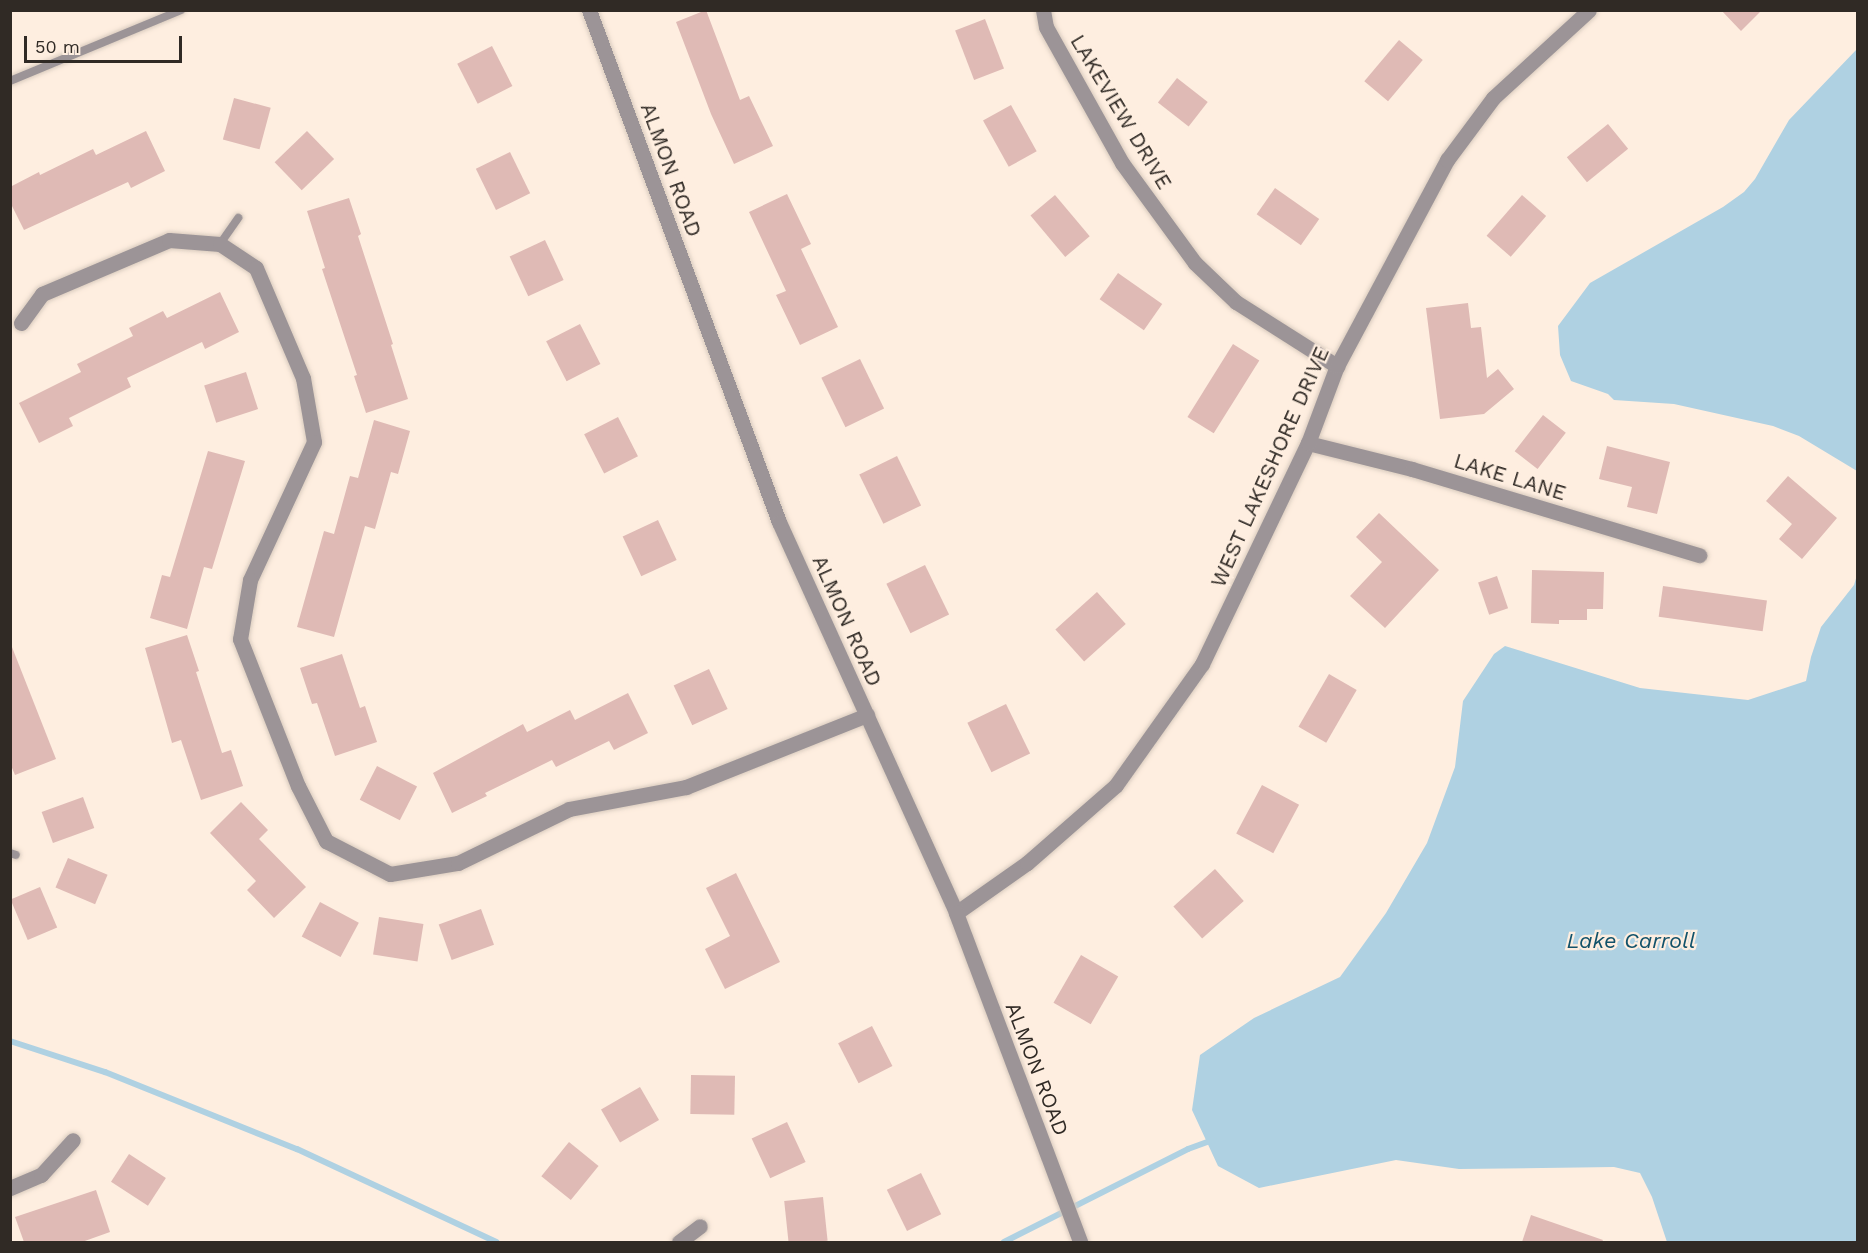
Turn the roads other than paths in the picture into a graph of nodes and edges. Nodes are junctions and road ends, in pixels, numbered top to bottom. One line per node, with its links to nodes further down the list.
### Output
1 (181, 10): 5 (lane)
2 (589, 10): 12 (street, ALMON ROAD)
3 (1043, 10): 9 (street, LAKEVIEW DRIVE)
4 (1589, 10): 9 (street, WEST LAKESHORE DRIVE)
5 (10, 81)
6 (238, 218): 7 (lane)
7 (220, 243): 8 (street); 12 (street)
8 (21, 323)
9 (1337, 366): 10 (street, WEST LAKESHORE DRIVE)
10 (1308, 442): 11 (street, LAKE LANE); 13 (street, WEST LAKESHORE DRIVE)
11 (1699, 555)
12 (867, 715): 13 (street, ALMON ROAD)
13 (956, 913): 18 (street, ALMON ROAD)
14 (73, 1140): 15 (street)
15 (10, 1188)
16 (699, 1226): 17 (street)
17 (679, 1242)
18 (1080, 1242)

